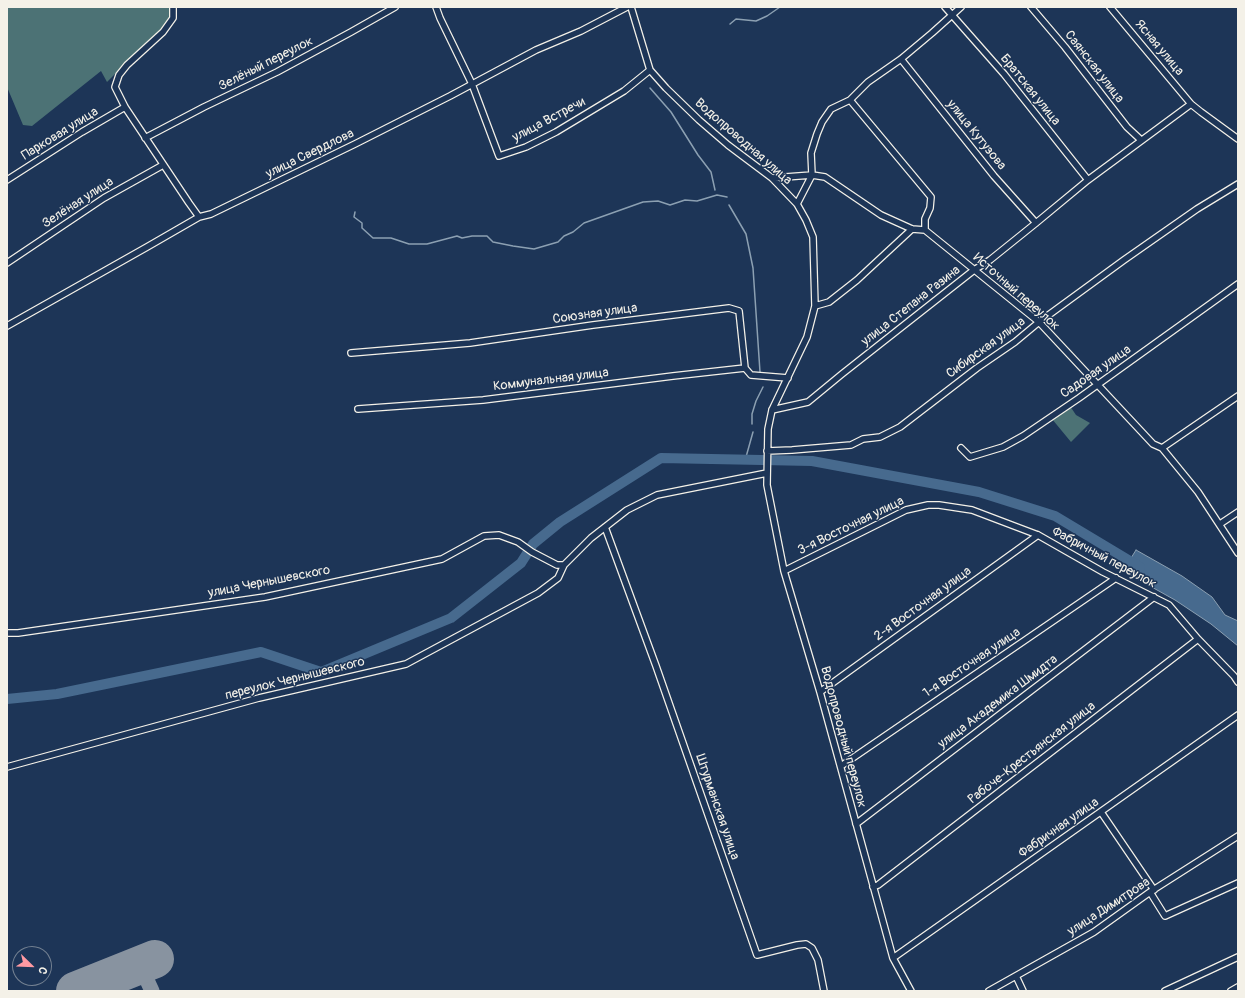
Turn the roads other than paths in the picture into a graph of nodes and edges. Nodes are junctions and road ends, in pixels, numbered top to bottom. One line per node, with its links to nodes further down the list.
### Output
1 (173, 7): 16 (street)
2 (395, 7): 17 (street, Зелёный переулок)
3 (436, 7): 13 (street)
4 (627, 7): 13 (street, улица Свердлова)
5 (631, 7): 12 (street, Водопроводная улица)
6 (945, 7): 10 (street, Братская улица)
7 (961, 7): 10 (street)
8 (1031, 7): 19 (street, Саянская улица)
9 (1110, 7): 15 (street, Ясная улица)
10 (952, 15): 11 (street); 24 (street, Братская улица)
11 (901, 59): 14 (street); 28 (street, улица Кутузова)
12 (650, 70): 13 (street, улица Встречи); 22 (street, Водопроводная улица)
13 (472, 84): 27 (street, улица Свердлова)
14 (850, 100): 21 (street); 30 (street)
15 (1191, 104): 18 (street, Ясная улица); 19 (street, улица Степана Разина)
16 (125, 107): 17 (street); 23 (street, Парковая улица)
17 (145, 138): 20 (street)
18 (1238, 139)
19 (1141, 140): 24 (street, улица Степана Разина)
20 (163, 165): 27 (street); 31 (street, Зелёная улица)
21 (812, 175): 22 (street); 26 (street); 29 (street)
22 (772, 178): 26 (street, Водопроводная улица)
23 (7, 180)
24 (1088, 180): 28 (street, улица Степана Разина)
25 (1238, 184): 35 (street, Сибирская улица)
26 (797, 204): 34 (street, Водопроводная улица)
27 (199, 217): 36 (street, улица Свердлова)
28 (1036, 224): 32 (street, улица Степана Разина)
29 (912, 229): 30 (street); 34 (street)
30 (925, 230): 32 (street, Источный переулок)
31 (7, 263)
32 (974, 270): 35 (street, Источный переулок); 43 (street, улица Степана Разина)
33 (1238, 284): 40 (street, Садовая улица)
34 (815, 306): 39 (street, Водопроводная улица)
35 (1039, 322): 40 (street, Источный переулок); 46 (street, Сибирская улица)
36 (7, 326)
37 (351, 353): 38 (street, Союзная улица)
38 (745, 368): 39 (street); 42 (street, Коммунальная улица)
39 (788, 378): 43 (street, Водопроводная улица)
40 (1098, 384): 44 (street, Садовая улица); 45 (street, Источный переулок)
41 (1238, 396): 45 (street)
42 (358, 409)
43 (772, 410): 46 (street, Водопроводная улица)
44 (961, 448)
45 (1162, 448): 51 (street, Источный переулок)
46 (767, 450): 47 (street, Водопроводная улица)
47 (767, 473): 48 (street, Водопроводная улица); 52 (street, переулок Чернышевского)
48 (767, 485): 56 (street, Водопроводный переулок)
49 (928, 505): 53 (street, Фабричный переулок); 56 (street, 3-я Восточная улица)
50 (1238, 512): 51 (street)
51 (1220, 524): 54 (street, Источный переулок)
52 (606, 526): 55 (street, переулок Чернышевского); 76 (street, Штурманская улица)
53 (1038, 535): 57 (street, Фабричный переулок); 62 (street, 2-я Восточная улица)
54 (1238, 553)
55 (564, 565): 59 (street, улица Чернышевского); 65 (street, переулок Чернышевского)
56 (784, 571): 62 (street, Водопроводный переулок)
57 (1116, 578): 58 (street, Фабричный переулок); 64 (street, 1-я Восточная улица)
58 (1154, 597): 60 (street, Фабричный переулок); 67 (street, улица Академика Шмидта)
59 (7, 633)
60 (1198, 639): 61 (street, Фабричный переулок); 70 (street, Рабоче-Крестьянская улица)
61 (1238, 682)
62 (820, 692): 64 (street, Водопроводный переулок)
63 (1238, 715): 66 (street, Фабричная улица)
64 (840, 766): 67 (street, Водопроводный переулок)
65 (7, 768)
66 (1101, 812): 71 (street); 73 (street, Фабричная улица)
67 (856, 824): 70 (street, Водопроводный переулок)
68 (1238, 836): 71 (street, улица Димитрова)
69 (1238, 883): 71 (street)
70 (876, 886): 73 (street, Водопроводный переулок)
71 (1152, 891): 74 (street, улица Димитрова)
72 (1238, 957): 80 (street)
73 (893, 958): 77 (street, Водопроводный переулок)
74 (1016, 976): 78 (street, улица Димитрова); 79 (street)
75 (1238, 987): 81 (street)
76 (824, 991)
77 (911, 991)
78 (988, 991)
79 (1023, 991)
80 (1165, 991)
81 (1231, 991)

